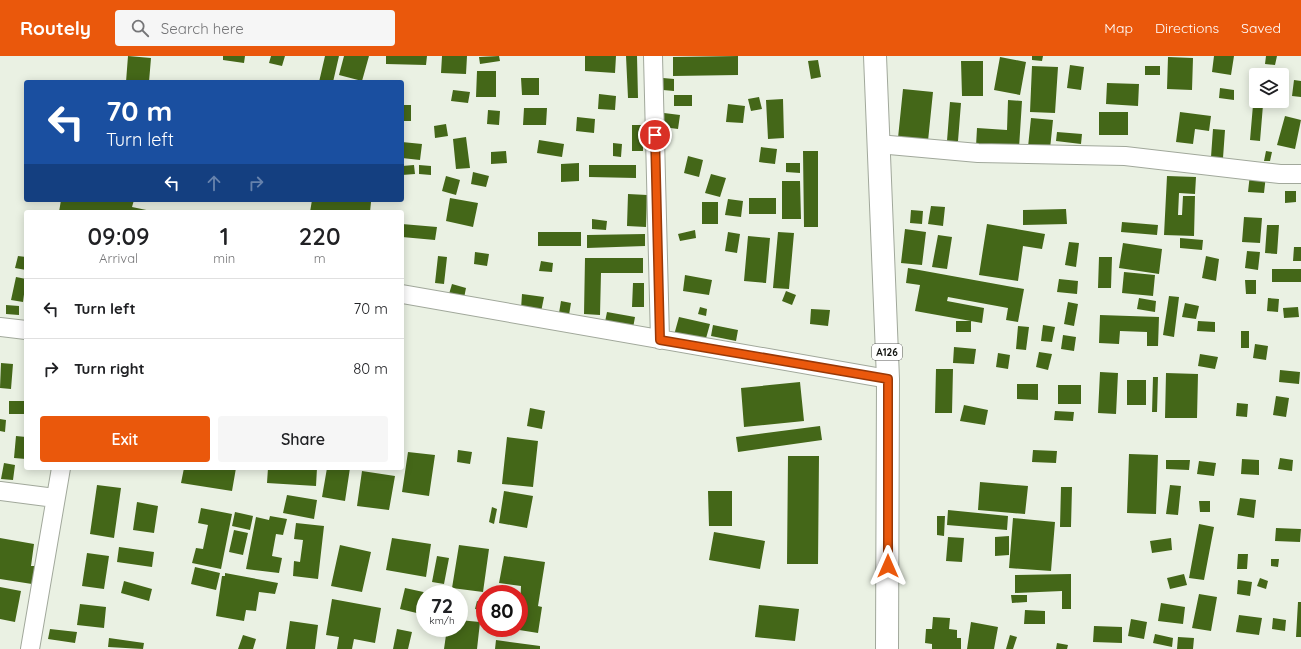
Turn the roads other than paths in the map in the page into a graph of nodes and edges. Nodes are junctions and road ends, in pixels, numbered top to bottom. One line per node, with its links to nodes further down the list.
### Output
1 (653, 56): 8 (street)
2 (874, 56): 3 (highway, A126)
3 (878, 144): 4 (street); 9 (highway, A126)
4 (1301, 174)
5 (404, 294): 8 (street)
6 (0, 327): 7 (street)
7 (24, 330)
8 (660, 340): 9 (street)
9 (888, 379): 14 (highway, A126)
10 (61, 470): 12 (street)
11 (0, 491): 12 (street)
12 (55, 498): 13 (street)
13 (30, 649)
14 (887, 649)

